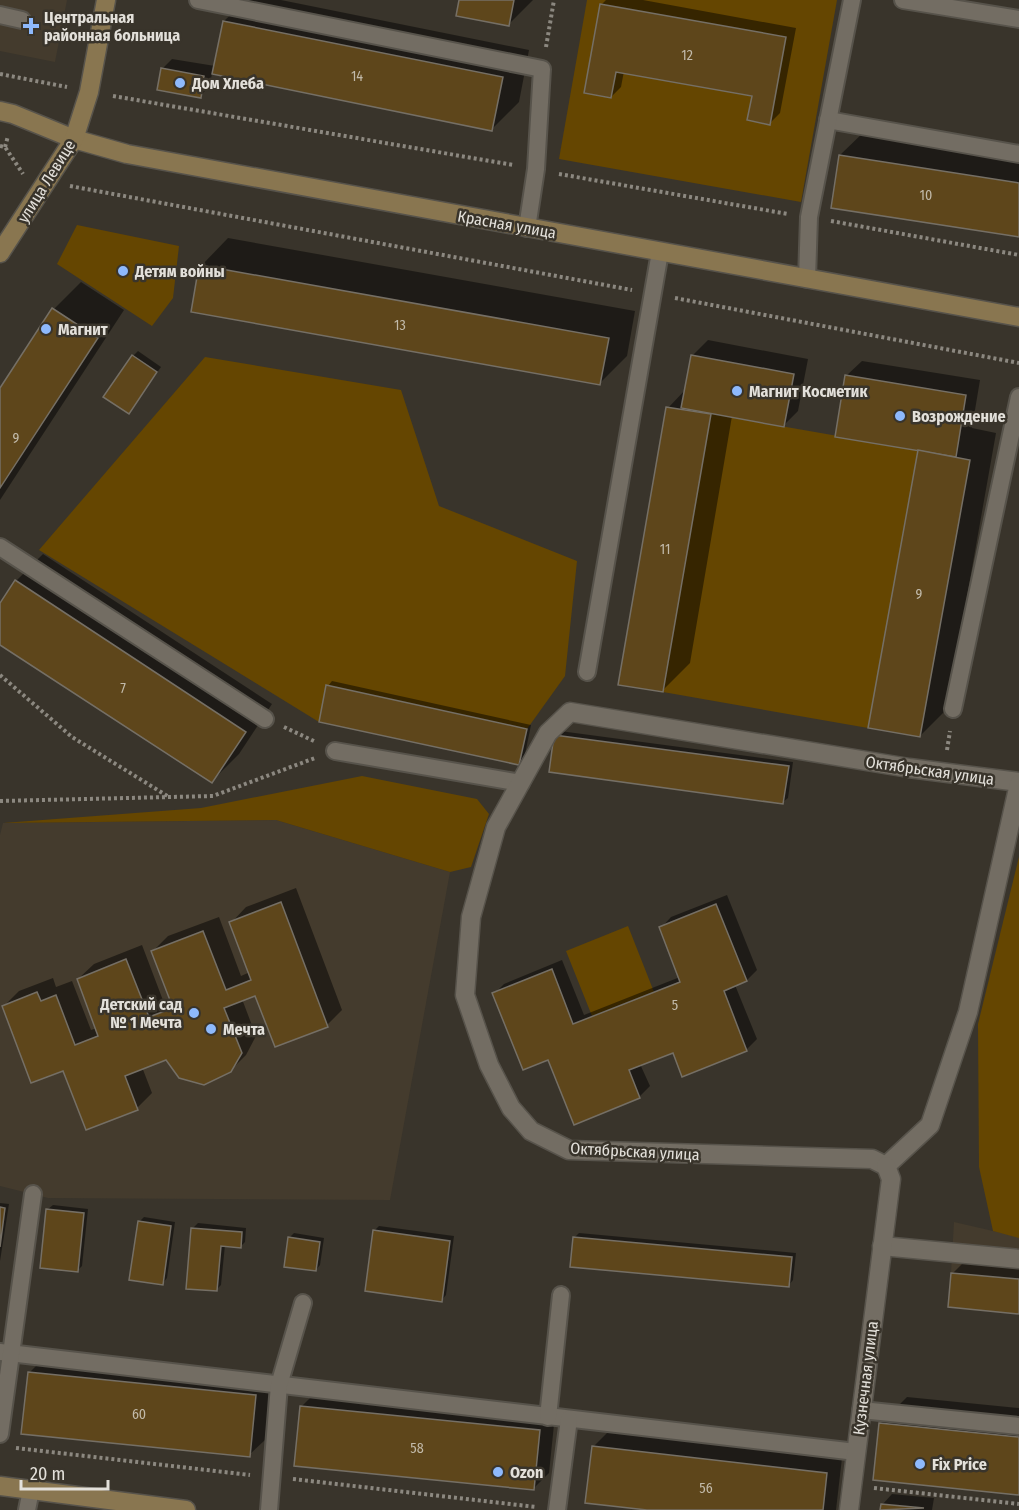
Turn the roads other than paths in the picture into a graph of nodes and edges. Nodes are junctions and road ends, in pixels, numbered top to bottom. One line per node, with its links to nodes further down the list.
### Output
1 (106, 0): 11 (street, улица Левице)
2 (198, 0): 5 (lane)
3 (852, 0): 10 (lane)
4 (903, 0): 7 (lane)
5 (237, 4): 13 (lane)
6 (0, 15): 8 (lane)
7 (1019, 19)
8 (22, 20)
9 (0, 111): 11 (street, Красная улица)
10 (828, 120): 12 (lane); 16 (lane)
11 (74, 139): 13 (street, Красная улица); 15 (street, улица Левице)
12 (1019, 154)
13 (527, 228): 14 (street, Красная улица)
14 (660, 252): 16 (street, Красная улица); 20 (lane)
15 (0, 253)
16 (807, 279): 17 (street, Красная улица)
17 (1019, 317)
18 (1019, 397): 21 (lane)
19 (0, 547): 22 (lane)
20 (587, 672)
21 (953, 709)
22 (265, 719)
23 (335, 751): 24 (lane)
24 (521, 783): 25 (street, Октябрьская улица); 26 (street, Октябрьская улица)
25 (1019, 783): 26 (street, Октябрьская улица)
26 (886, 1166): 28 (street, Кузнечная улица)
27 (33, 1194): 32 (lane)
28 (882, 1246): 29 (street); 34 (street, Кузнечная улица)
29 (1019, 1258)
30 (561, 1295): 35 (lane)
31 (303, 1304): 33 (lane)
32 (6, 1353): 33 (lane); 38 (lane)
33 (279, 1385): 35 (lane); 44 (lane)
34 (861, 1410): 37 (lane); 39 (street, Кузнечная улица)
35 (548, 1416): 36 (lane)
36 (569, 1419): 39 (lane); 45 (lane)
37 (1019, 1426)
38 (0, 1434)
39 (856, 1452): 46 (street, Кузнечная улица)
40 (0, 1486): 41 (street)
41 (31, 1490): 42 (lane); 43 (street)
42 (27, 1510)
43 (186, 1510)
44 (269, 1510)
45 (557, 1510)
46 (849, 1510)

